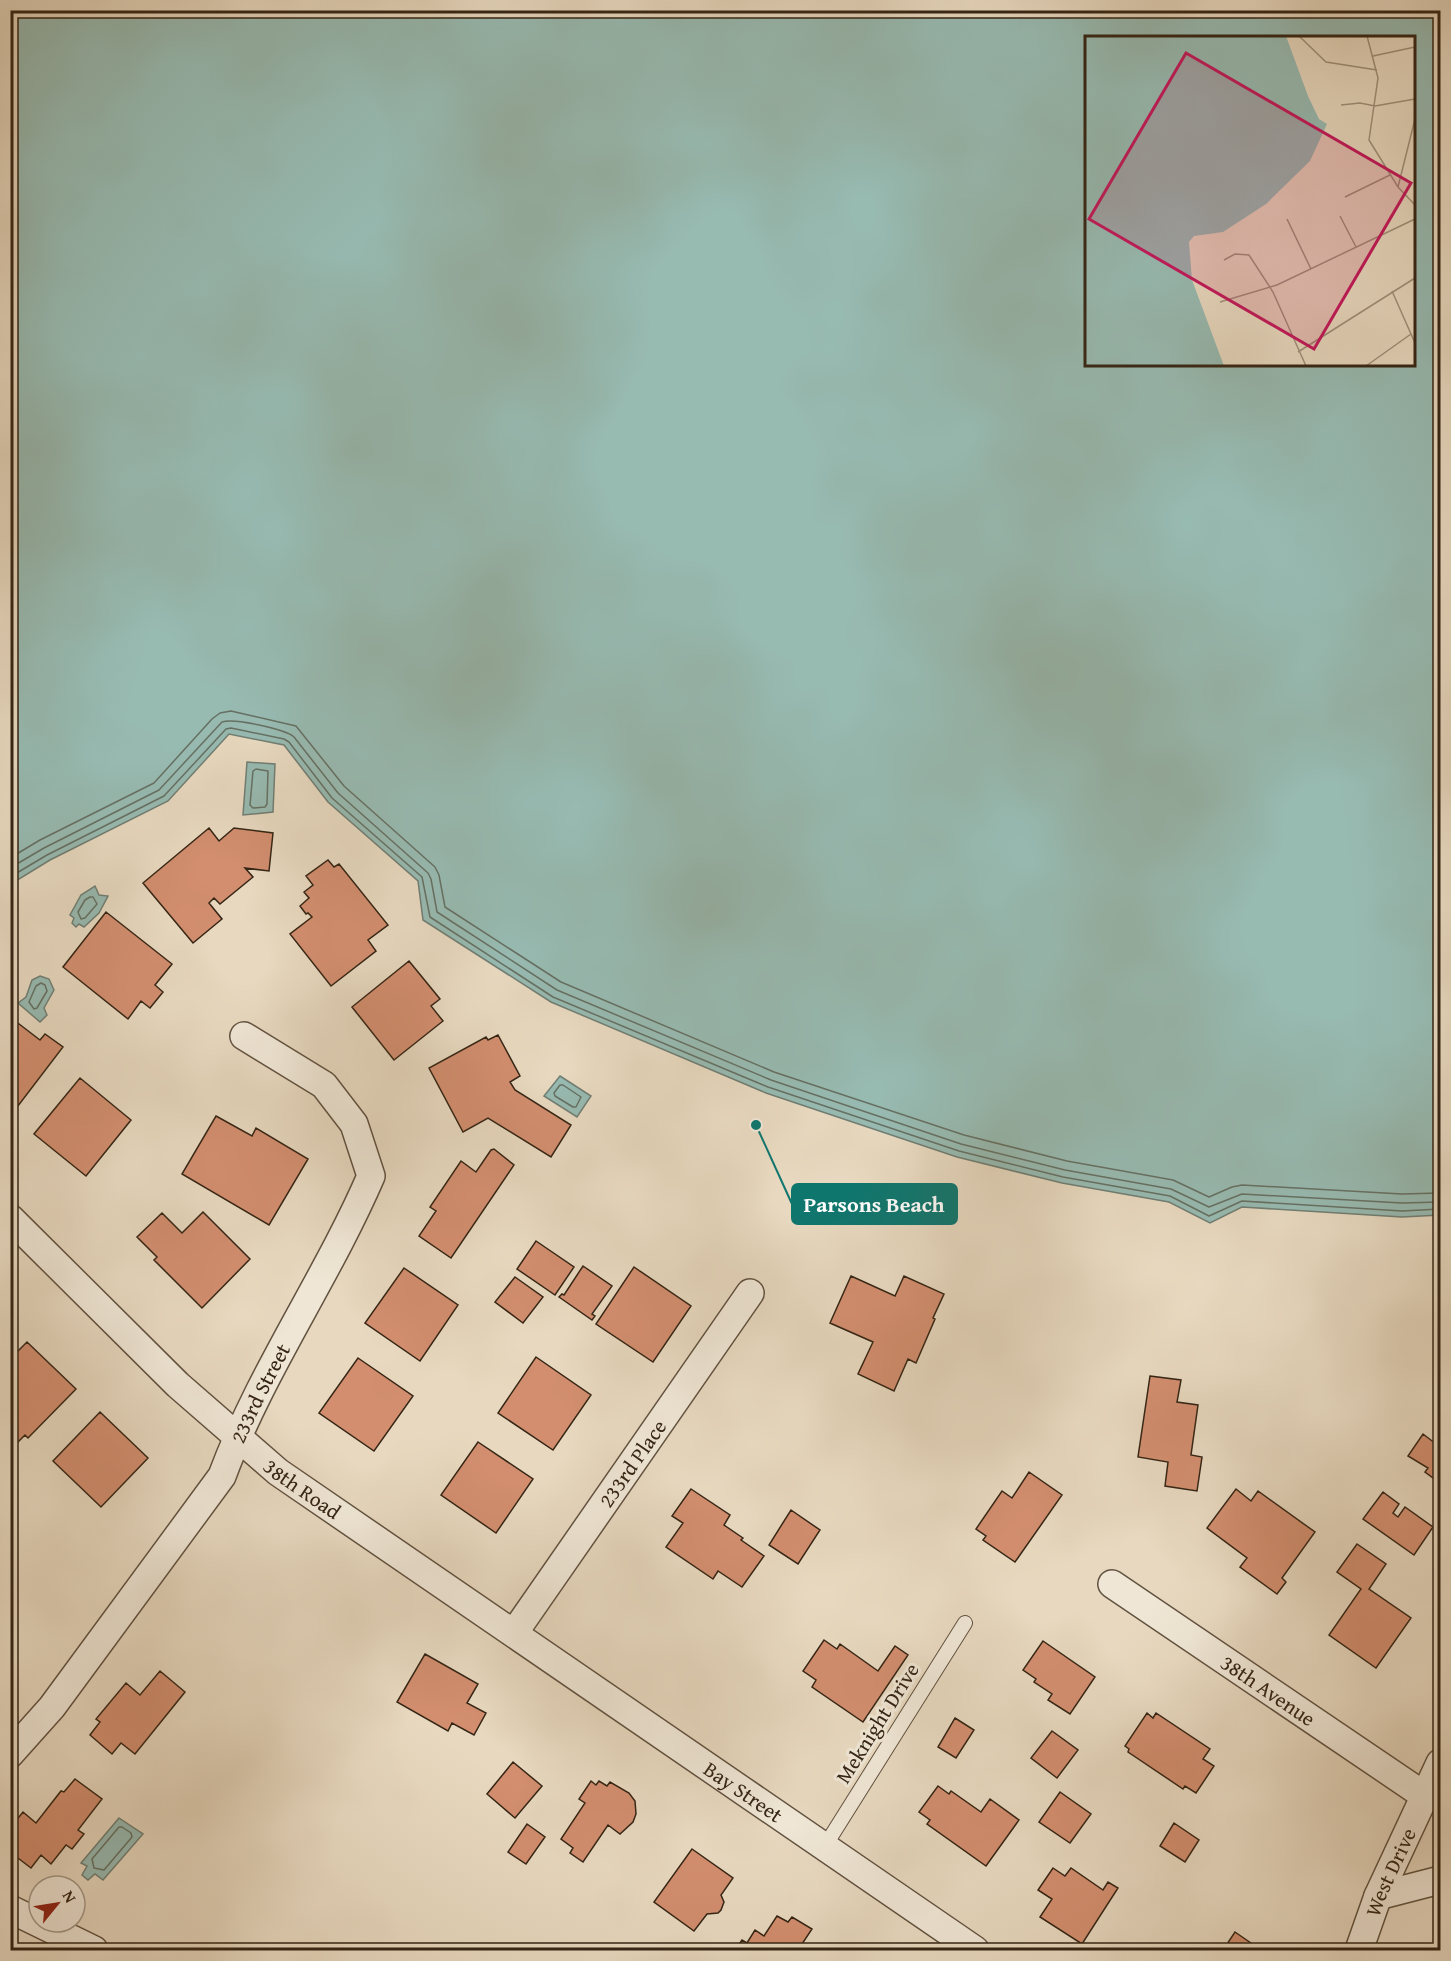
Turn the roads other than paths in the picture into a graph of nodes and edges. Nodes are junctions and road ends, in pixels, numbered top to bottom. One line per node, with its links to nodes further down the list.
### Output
1 (244, 1036): 4 (street, 233rd Street)
2 (10, 1218): 4 (street, 38th Road)
3 (750, 1293): 7 (street, 233rd Place)
4 (237, 1437): 7 (street, 38th Road); 8 (street, 233rd Street)
5 (1112, 1584): 10 (street, 38th Avenue)
6 (964, 1623): 11 (lane, Meknight Drive)
7 (514, 1633): 11 (street, Bay Street)
8 (10, 1754)
9 (1440, 1763): 10 (street, West Drive)
10 (1425, 1796): 13 (street, West Drive)
11 (825, 1846): 16 (street, Bay Street)
12 (1440, 1880): 13 (street)
13 (1378, 1896): 17 (street, West Drive)
14 (10, 1909): 15 (street)
15 (94, 1950)
16 (975, 1950)
17 (1359, 1950)

